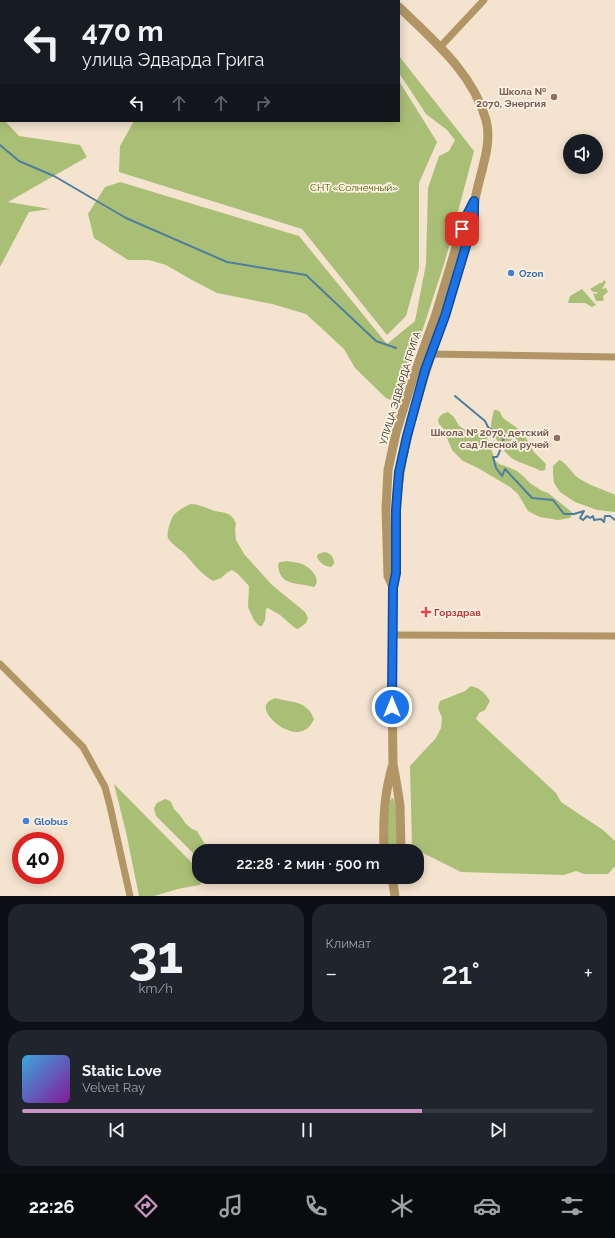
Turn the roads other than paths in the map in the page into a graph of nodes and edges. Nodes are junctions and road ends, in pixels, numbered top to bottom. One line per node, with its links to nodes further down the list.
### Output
1 (484, 0): 3 (street)
2 (400, 8): 3 (street, УЛИЦА ЭДВАРДА ГРИГА)
3 (440, 47): 4 (street, УЛИЦА ЭДВАРДА ГРИГА)
4 (426, 354): 5 (street); 6 (street, УЛИЦА ЭДВАРДА ГРИГА)
5 (615, 357)
6 (392, 635): 7 (street); 9 (street, УЛИЦА ЭДВАРДА ГРИГА)
7 (615, 636)
8 (0, 664): 13 (street)
9 (393, 764): 10 (street, УЛИЦА ЭДВАРДА ГРИГА); 11 (street, УЛИЦА ЭДВАРДА ГРИГА)
10 (384, 844)
11 (401, 844)
12 (394, 884): 14 (street)
13 (130, 896)
14 (395, 896)

